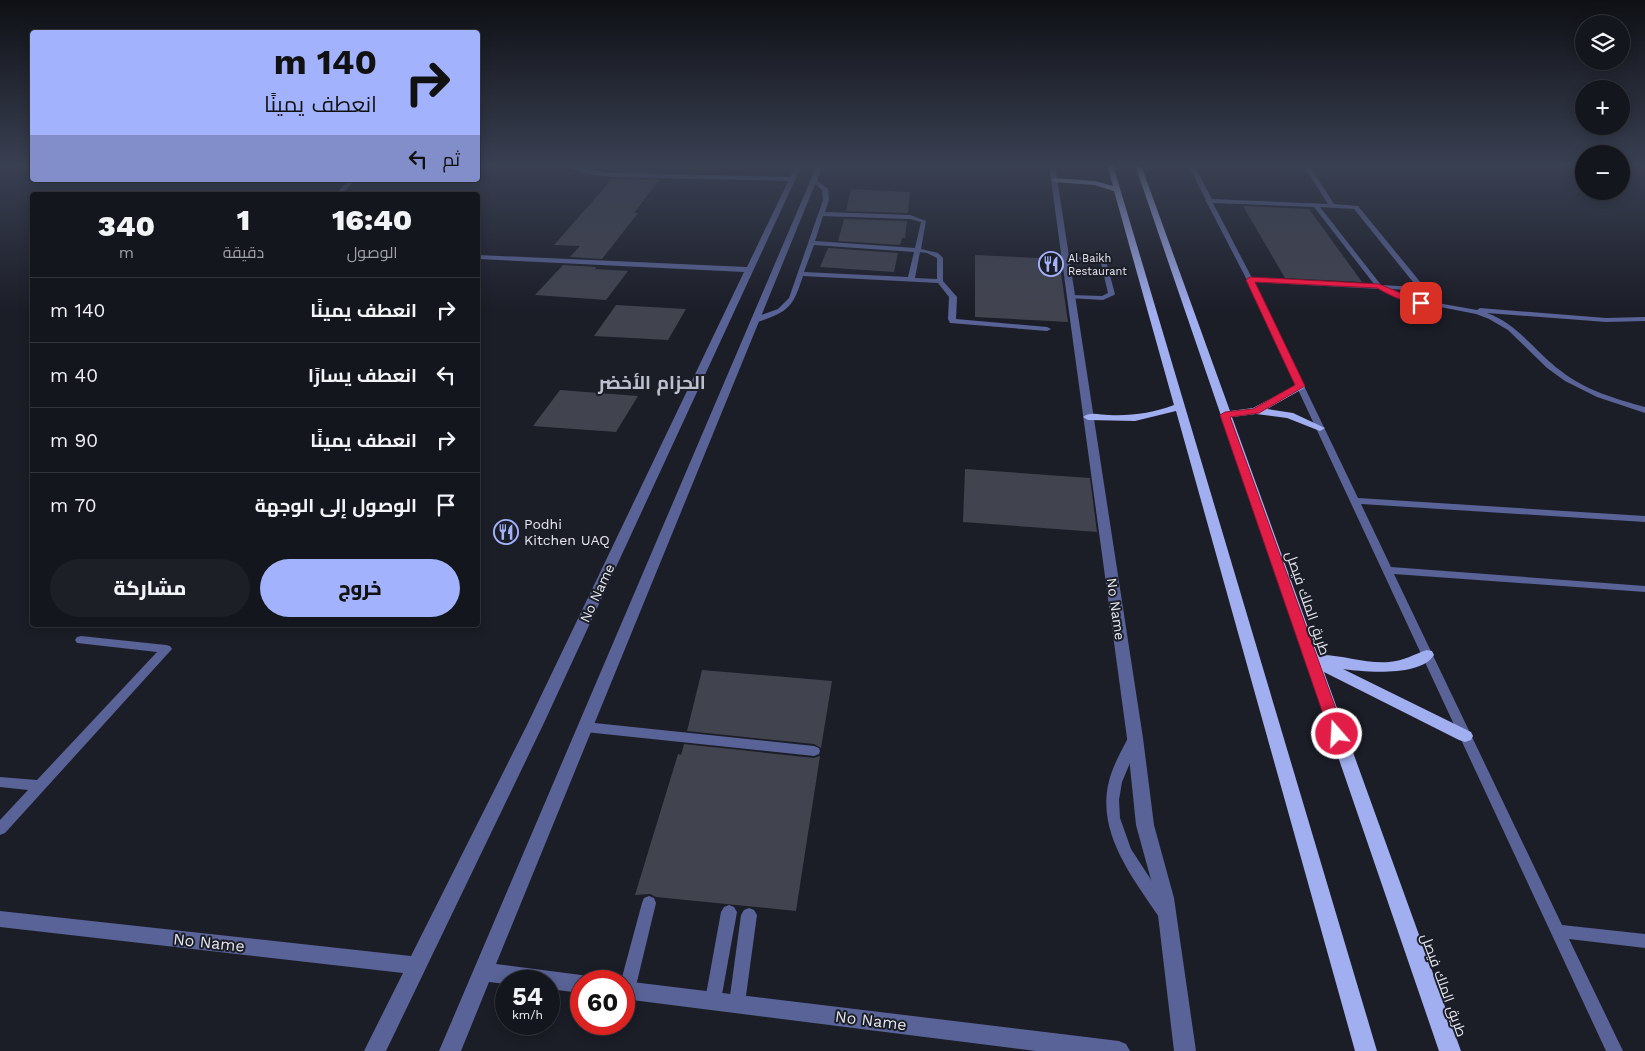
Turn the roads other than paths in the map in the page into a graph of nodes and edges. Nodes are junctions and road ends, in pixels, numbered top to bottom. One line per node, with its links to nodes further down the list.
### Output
1 (776, 214): 15 (street, No Name)
2 (800, 214): 24 (street)
3 (821, 214): 11 (lane)
4 (822, 214): 12 (lane)
5 (1059, 214): 14 (street, No Name)
6 (1124, 214): 27 (main road)
7 (1155, 214): 30 (main road, طريق الملك فيصل)
8 (1215, 214): 18 (lane)
9 (1322, 214): 20 (lane)
10 (1362, 214): 20 (lane)
11 (811, 243): 12 (lane); 16 (lane)
12 (918, 250): 17 (lane); 19 (lane)
13 (480, 257): 15 (street)
14 (1065, 258): 21 (street, No Name); 21 (lane)
15 (750, 270): 54 (street, No Name)
16 (801, 274): 17 (lane); 24 (lane)
17 (911, 279): 19 (lane)
18 (1250, 280): 20 (lane); 26 (lane)
19 (940, 281): 25 (lane)
20 (1379, 286): 22 (lane)
21 (1071, 297): 31 (street, No Name)
22 (1472, 311): 23 (lane); 28 (lane)
23 (1645, 319)
24 (756, 320): 40 (street)
25 (1047, 329)
26 (1300, 386): 29 (main road); 32 (lane)
27 (1180, 406): 31 (main road); 65 (main road)
28 (1645, 410)
29 (1256, 411): 30 (main road); 32 (main road)
30 (1225, 415): 39 (main road, طريق الملك فيصل)
31 (1088, 417): 42 (street, No Name)
32 (1320, 428): 33 (lane)
33 (1354, 501): 34 (lane); 35 (lane)
34 (1645, 519)
35 (1387, 570): 36 (lane); 38 (lane)
36 (1645, 589)
37 (80, 640): 45 (lane)
38 (1427, 655): 39 (main road); 41 (lane)
39 (1311, 659): 41 (main road); 66 (main road, طريق الملك فيصل)
40 (585, 727): 43 (lane); 56 (street)
41 (1464, 736): 52 (lane)
42 (1135, 738): 50 (street, No Name); 50 (lane)
43 (814, 751)
44 (0, 782): 45 (lane)
45 (39, 786): 46 (lane)
46 (0, 828)
47 (649, 903): 55 (lane)
48 (729, 912): 59 (lane)
49 (749, 915): 60 (lane)
50 (1168, 918): 64 (street, No Name)
51 (0, 919): 54 (street, No Name)
52 (1557, 931): 53 (lane); 67 (lane)
53 (1645, 941)
54 (418, 966): 61 (street, No Name)
55 (631, 970)
56 (483, 972): 57 (street); 62 (street)
57 (570, 983)
58 (635, 991): 59 (street, No Name)
59 (712, 1000): 60 (street, No Name)
60 (737, 1003): 63 (street, No Name)
61 (375, 1051)
62 (450, 1051)
63 (1119, 1051)
64 (1184, 1051)
65 (1366, 1051)
66 (1450, 1051)
67 (1615, 1051)

